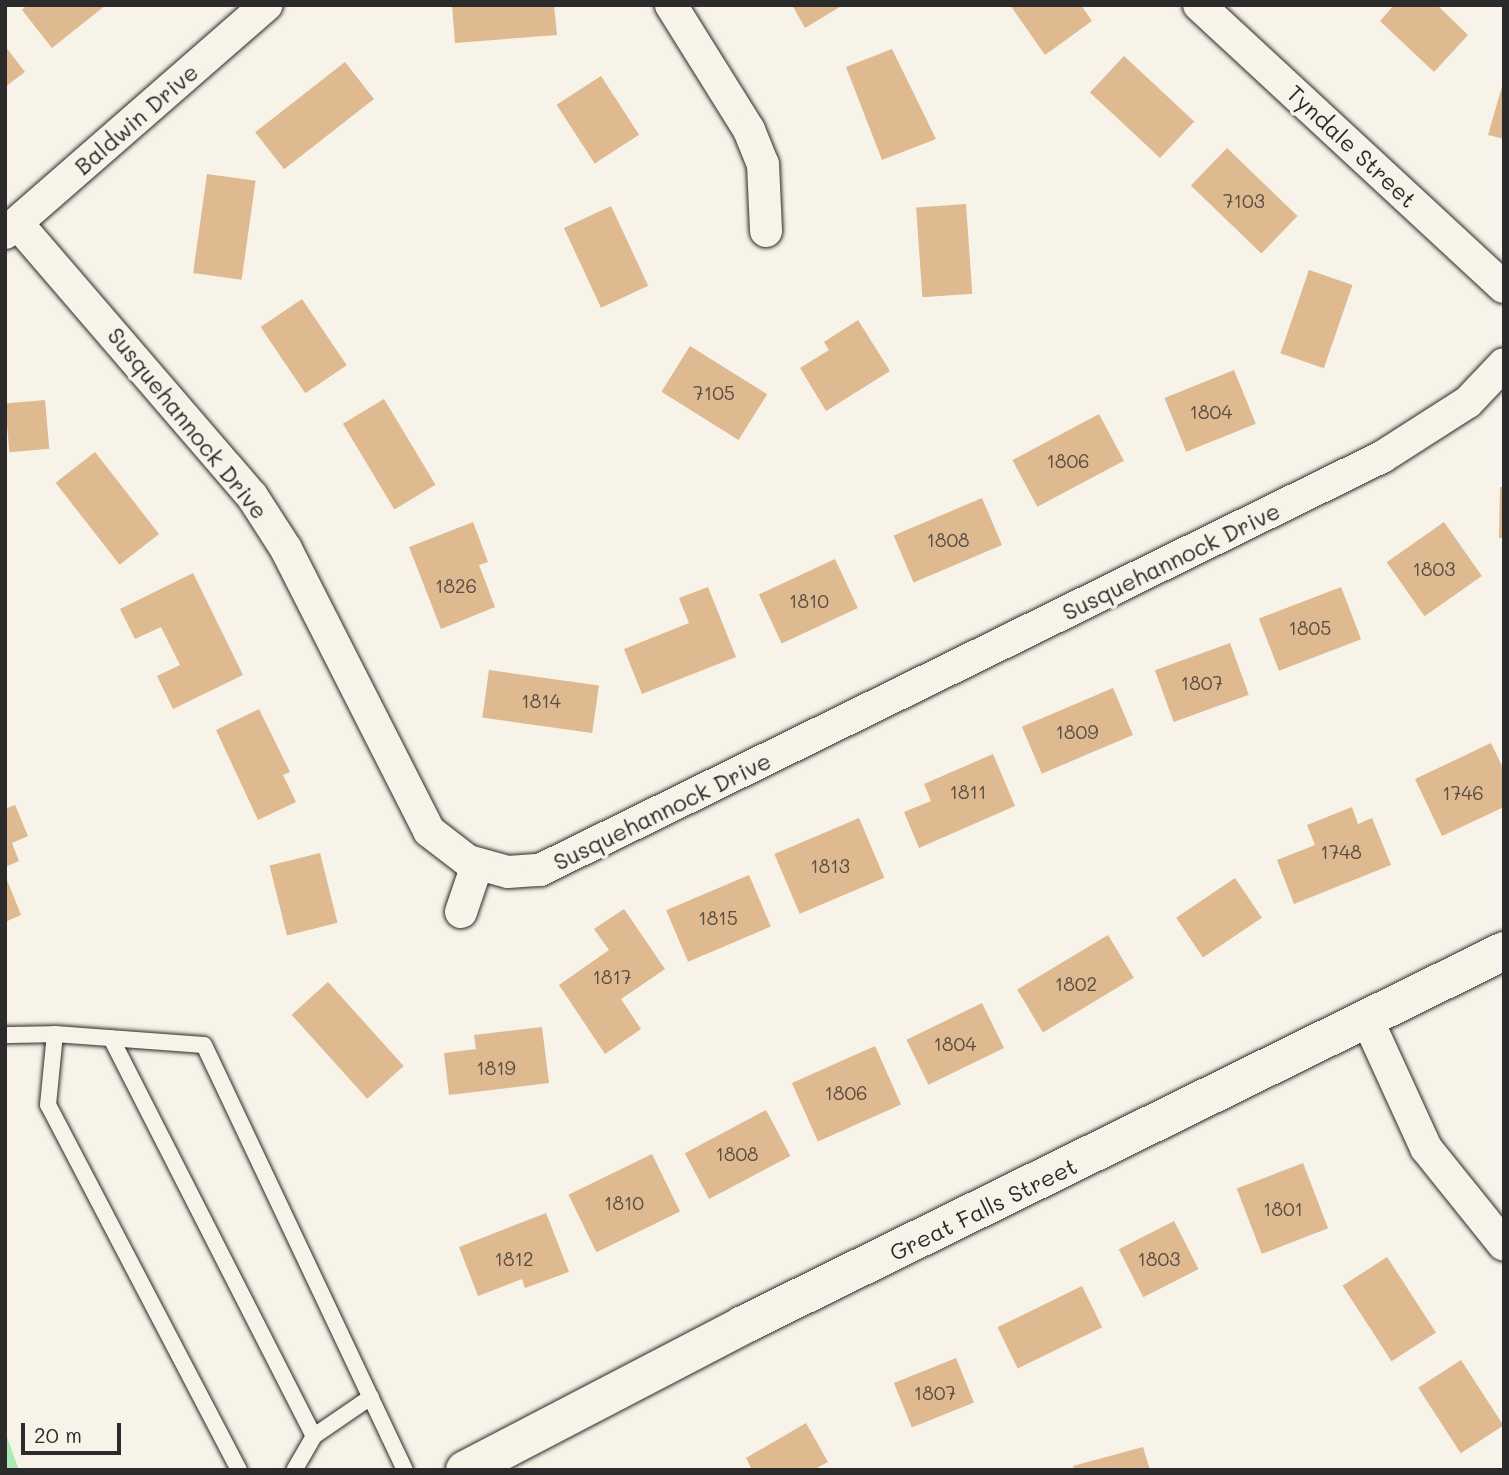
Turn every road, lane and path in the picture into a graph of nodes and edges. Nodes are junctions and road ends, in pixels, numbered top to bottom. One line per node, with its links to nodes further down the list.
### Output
1 (266, 5): 4 (street, Baldwin Drive)
2 (671, 5): 5 (street)
3 (1199, 5): 6 (street, Tyndale Street)
4 (11, 228): 8 (street, Susquehannock Drive)
5 (766, 231)
6 (1504, 286)
7 (1504, 364): 8 (street, Susquehannock Drive)
8 (477, 865): 9 (street)
9 (461, 912)
10 (1504, 951): 11 (main road, Great Falls Street)
11 (1367, 1018): 15 (street); 21 (main road, Great Falls Street)
12 (55, 1034): 13 (lane); 14 (lane); 18 (lane)
13 (5, 1035)
14 (111, 1038): 16 (lane); 17 (lane)
15 (1504, 1245)
16 (371, 1397): 17 (lane); 20 (lane)
17 (314, 1436): 19 (lane)
18 (239, 1470)
19 (294, 1470)
20 (405, 1470)
21 (465, 1470)

